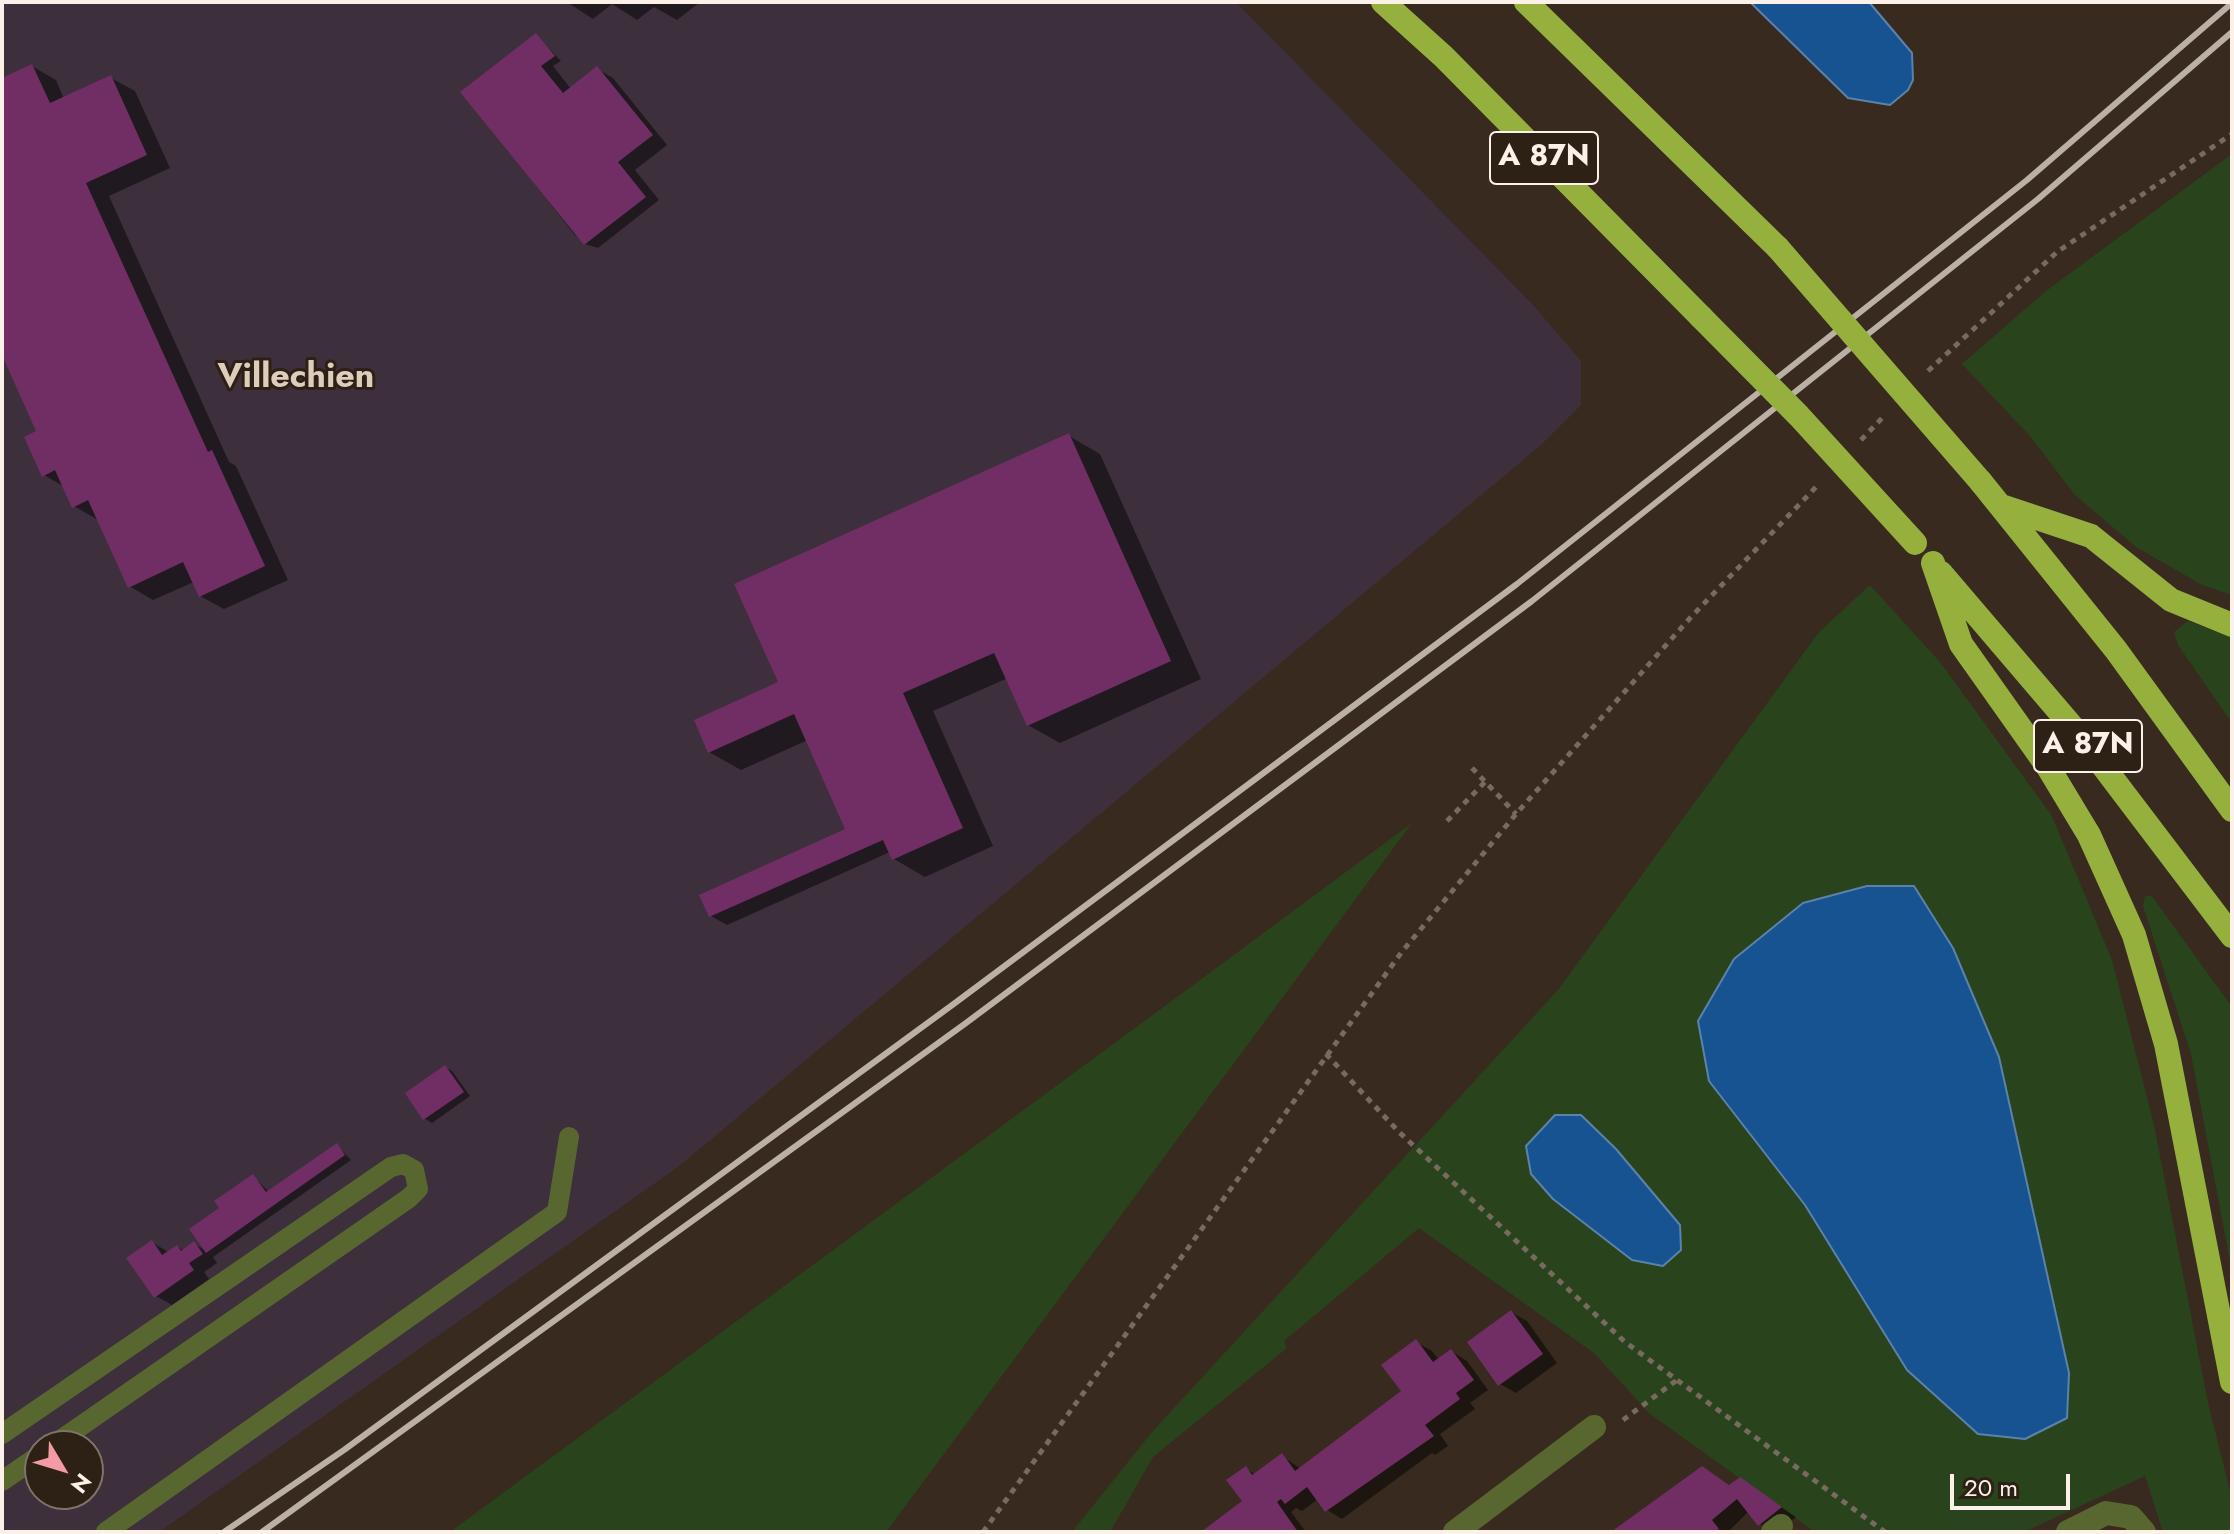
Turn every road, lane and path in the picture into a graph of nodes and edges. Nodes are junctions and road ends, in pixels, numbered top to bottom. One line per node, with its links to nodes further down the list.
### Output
1 (1383, 2): 9 (highway, A 87N, bridge)
2 (1526, 2): 8 (highway, A 87N, bridge)
3 (2232, 134): 4 (path)
4 (1917, 382)
5 (1896, 404): 6 (path)
6 (1854, 447)
7 (1823, 480): 14 (path)
8 (2004, 507): 10 (highway); 13 (highway, A 87N)
9 (1933, 563): 16 (highway, A 87N); 20 (highway)
10 (2232, 625)
11 (1472, 768): 12 (path)
12 (1485, 782): 14 (path); 15 (path)
13 (2232, 810)
14 (1516, 814): 17 (path)
15 (1447, 821)
16 (2232, 936)
17 (1326, 1054): 19 (path); 27 (path)
18 (569, 1137): 26 (lane)
19 (1677, 1380): 21 (path); 29 (path)
20 (2232, 1382)
21 (1594, 1427): 28 (street)
22 (75, 1430): 23 (lane)
23 (2, 1434)
24 (24, 1466): 25 (lane)
25 (2, 1481)
26 (106, 1532)
27 (983, 1532)
28 (1455, 1532)
29 (1885, 1532)
30 (2068, 1532): 31 (street)
31 (2144, 1532)

